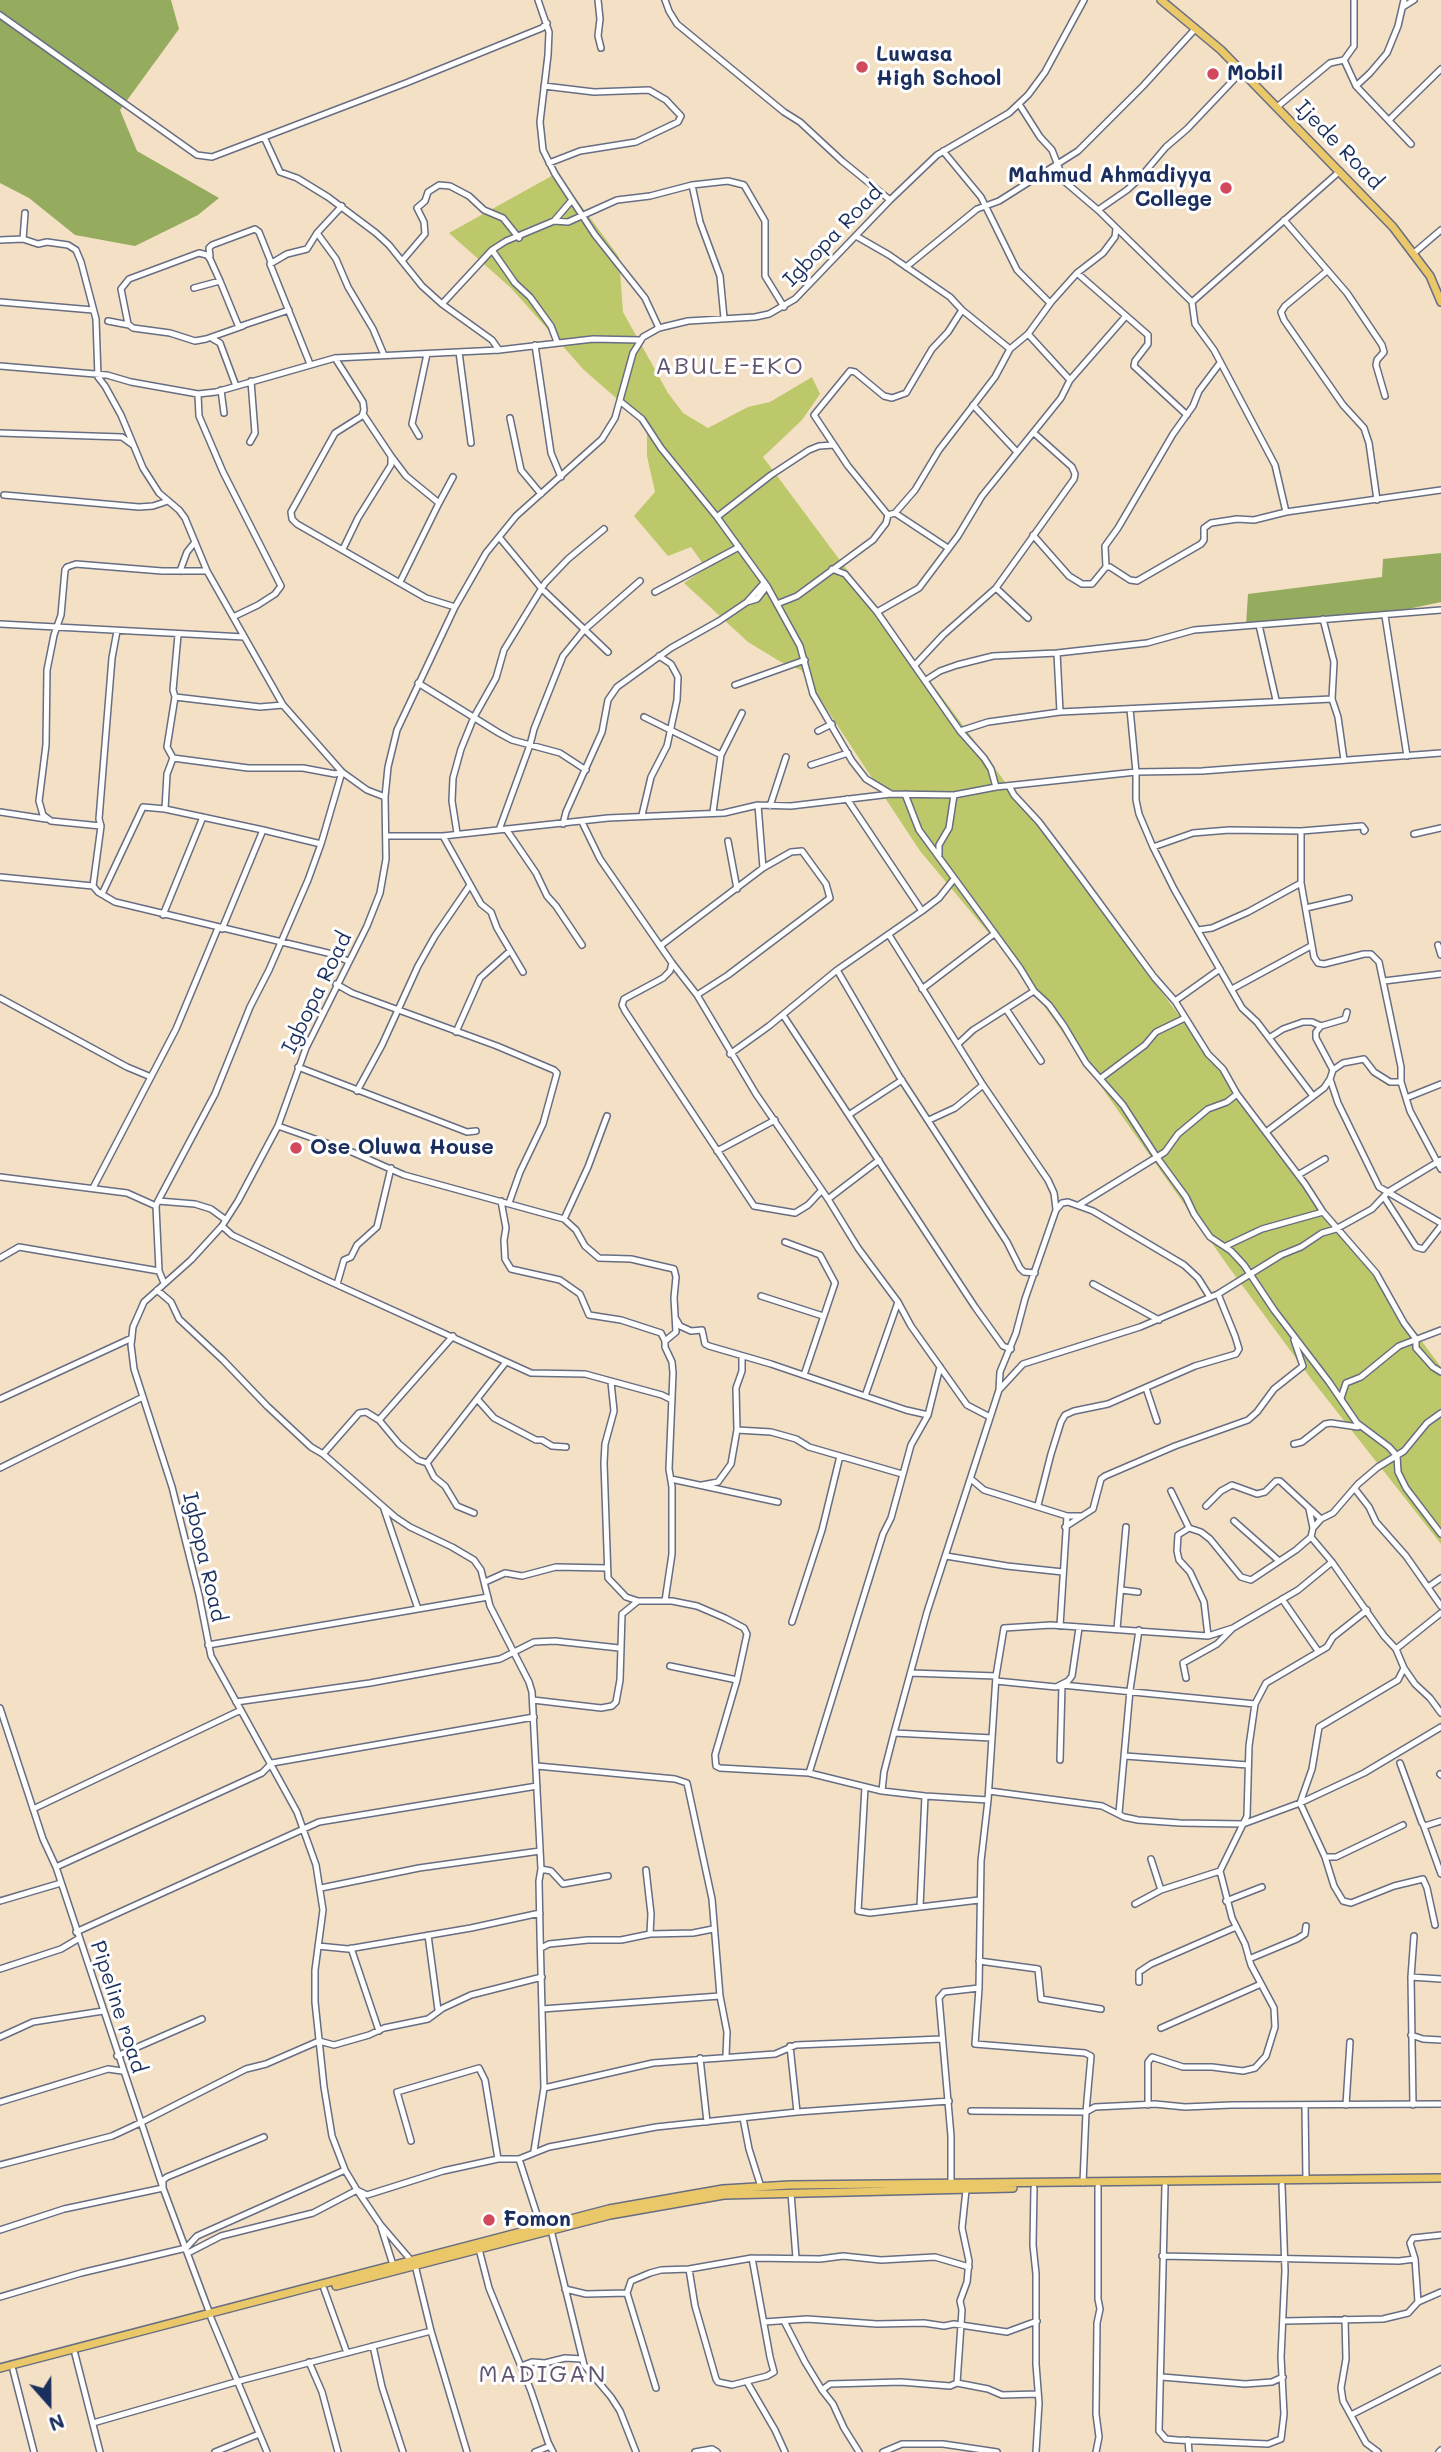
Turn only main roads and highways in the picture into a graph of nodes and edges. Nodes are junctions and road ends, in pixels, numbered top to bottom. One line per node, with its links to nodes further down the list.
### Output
1 (1161, 0): 2 (main road, Ijede Road)
2 (1441, 302)
3 (1441, 2181): 4 (main road); 4 (main road)
4 (413, 2262): 5 (main road)
5 (394, 2268): 6 (main road); 6 (main road)
6 (211, 2316): 7 (main road); 7 (main road)
7 (0, 2370)

